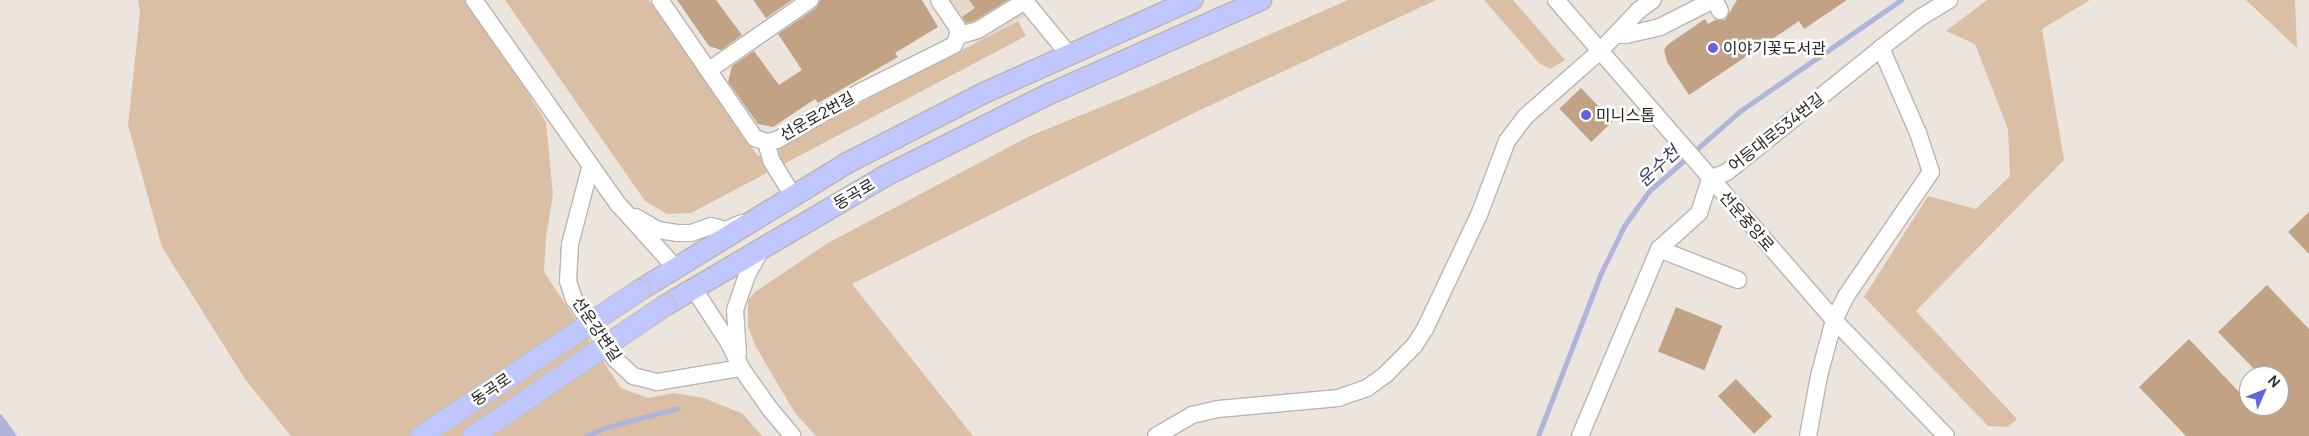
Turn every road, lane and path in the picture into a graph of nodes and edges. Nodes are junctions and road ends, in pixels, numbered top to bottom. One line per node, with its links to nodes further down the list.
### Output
1 (474, 0): 19 (street)
2 (660, 0): 17 (street, 선운로2번길)
3 (810, 0): 17 (street)
4 (939, 0): 13 (street)
5 (1024, 0): 13 (street); 16 (street)
6 (1192, 0): 16 (main road, 동곡로)
7 (1262, 0): 24 (main road, 동곡로)
8 (1556, 0): 15 (street, 선운중앙로)
9 (1653, 0): 12 (street)
10 (1949, 0): 14 (street, 어등대로534번길)
11 (1713, 4): 12 (street)
12 (1616, 35): 15 (street)
13 (958, 36): 18 (street, 선운로2번길)
14 (1881, 48): 20 (street, 어등대로534번길); 29 (street)
15 (1599, 52): 20 (street, 선운중앙로); 34 (street)
16 (1070, 56): 21 (main road, 동곡로)
17 (709, 70): 18 (street, 선운로2번길)
18 (766, 142): 21 (street)
19 (590, 168): 22 (street); 30 (street, 선운강변길)
20 (1708, 176): 25 (street, 어등대로534번길); 29 (street, 선운중앙로)
21 (793, 196): 23 (main road, 동곡로)
22 (618, 204): 23 (street); 26 (street)
23 (768, 212): 26 (main road, 동곡로)
24 (762, 248): 28 (main road, 동곡로); 30 (street)
25 (1659, 249): 27 (street); 35 (street, 어등대로534번길)
26 (675, 267): 31 (main road, 동곡로, bridge)
27 (1738, 280)
28 (694, 289): 30 (street); 32 (main road, 동곡로, bridge)
29 (1834, 320): 36 (street); 37 (street, 선운중앙로)
30 (741, 368): 33 (street)
31 (421, 436)
32 (473, 436)
33 (793, 436)
34 (1156, 436)
35 (1580, 436)
36 (1808, 436)
37 (1946, 436)

